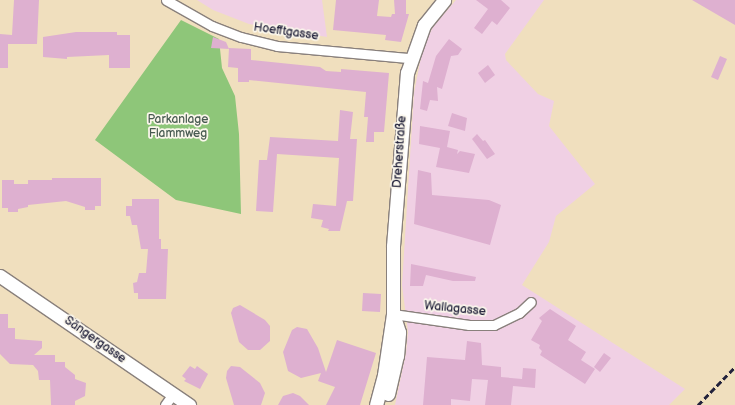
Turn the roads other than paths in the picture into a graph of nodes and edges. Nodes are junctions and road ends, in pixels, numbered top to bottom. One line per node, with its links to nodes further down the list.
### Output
1 (166, 0): 3 (street, Hoefftgasse)
2 (444, 0): 3 (street, Dreherstraße)
3 (410, 58): 6 (street, Dreherstraße)
4 (0, 276): 7 (street, Sängergasse)
5 (532, 302): 6 (street, Wallagasse)
6 (393, 314): 10 (street, Dreherstraße); 11 (street, Dreherstraße)
7 (173, 394): 8 (street); 9 (street, Sängergasse)
8 (165, 405)
9 (189, 405)
10 (376, 405)
11 (385, 405)

